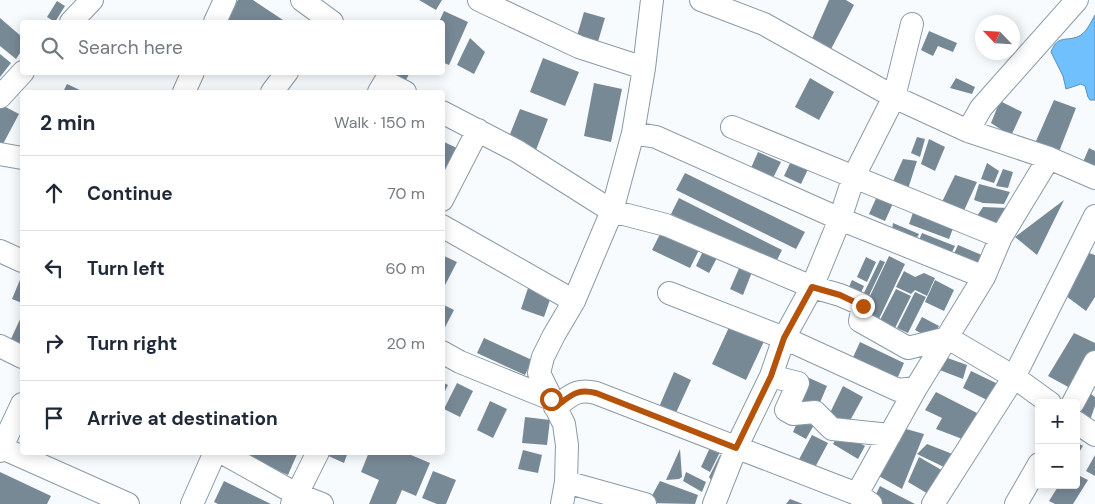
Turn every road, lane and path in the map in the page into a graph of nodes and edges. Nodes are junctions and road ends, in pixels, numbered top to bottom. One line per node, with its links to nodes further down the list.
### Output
1 (92, 0): 8 (street)
2 (225, 0): 9 (street)
3 (302, 0): 10 (street)
4 (479, 0): 12 (street)
5 (652, 0): 12 (street)
6 (701, 0): 21 (street)
7 (1077, 0): 25 (street)
8 (73, 20)
9 (216, 20)
10 (328, 20)
11 (912, 24): 21 (street)
12 (644, 68): 26 (street)
13 (21, 75): 20 (street)
14 (192, 75): 17 (street)
15 (285, 75): 18 (street)
16 (380, 82): 19 (street)
17 (185, 90)
18 (274, 90)
19 (400, 90)
20 (0, 97)
21 (894, 97): 25 (street); 30 (street)
22 (445, 114): 24 (street)
23 (732, 127): 30 (street)
24 (478, 130): 32 (street); 33 (street)
25 (968, 131): 29 (street)
26 (633, 132): 33 (street); 35 (street)
27 (0, 154): 28 (street)
28 (20, 158)
29 (1049, 158): 31 (street); 37 (street)
30 (854, 176): 35 (street); 37 (street)
31 (1095, 178)
32 (445, 194)
33 (612, 211): 41 (street); 43 (street)
34 (1095, 216): 51 (street)
35 (840, 219): 40 (street); 41 (street)
36 (445, 228): 43 (street)
37 (1001, 237): 40 (street)
38 (0, 251): 39 (street)
39 (20, 260)
40 (984, 277): 45 (street)
41 (812, 287): 44 (street); 45 (street)
42 (669, 293): 44 (street)
43 (574, 301): 55 (street)
44 (784, 338): 50 (street); 52 (street)
45 (948, 338): 51 (street); 52 (street)
46 (0, 346): 48 (street)
47 (445, 354): 55 (street)
48 (20, 356)
49 (1095, 362): 54 (street)
50 (771, 376): 58 (street); 60 (street)
51 (1014, 377): 53 (street); 74 (street)
52 (916, 388): 58 (street)
53 (1044, 399)
54 (1075, 399)
55 (553, 403): 60 (street); 66 (street)
56 (20, 408): 61 (street)
57 (1080, 425): 59 (street)
58 (890, 434): 68 (street)
59 (1095, 435)
60 (736, 448): 68 (street); 73 (street)
61 (0, 449): 69 (street)
62 (214, 455): 70 (street)
63 (226, 455): 67 (street)
64 (316, 455): 67 (street)
65 (1035, 471): 75 (street)
66 (564, 493): 72 (street)
67 (294, 499): 71 (street)
68 (864, 499)
69 (128, 504)
70 (192, 504)
71 (322, 504)
72 (644, 504)
73 (714, 504)
74 (933, 504)
75 (1016, 504)

